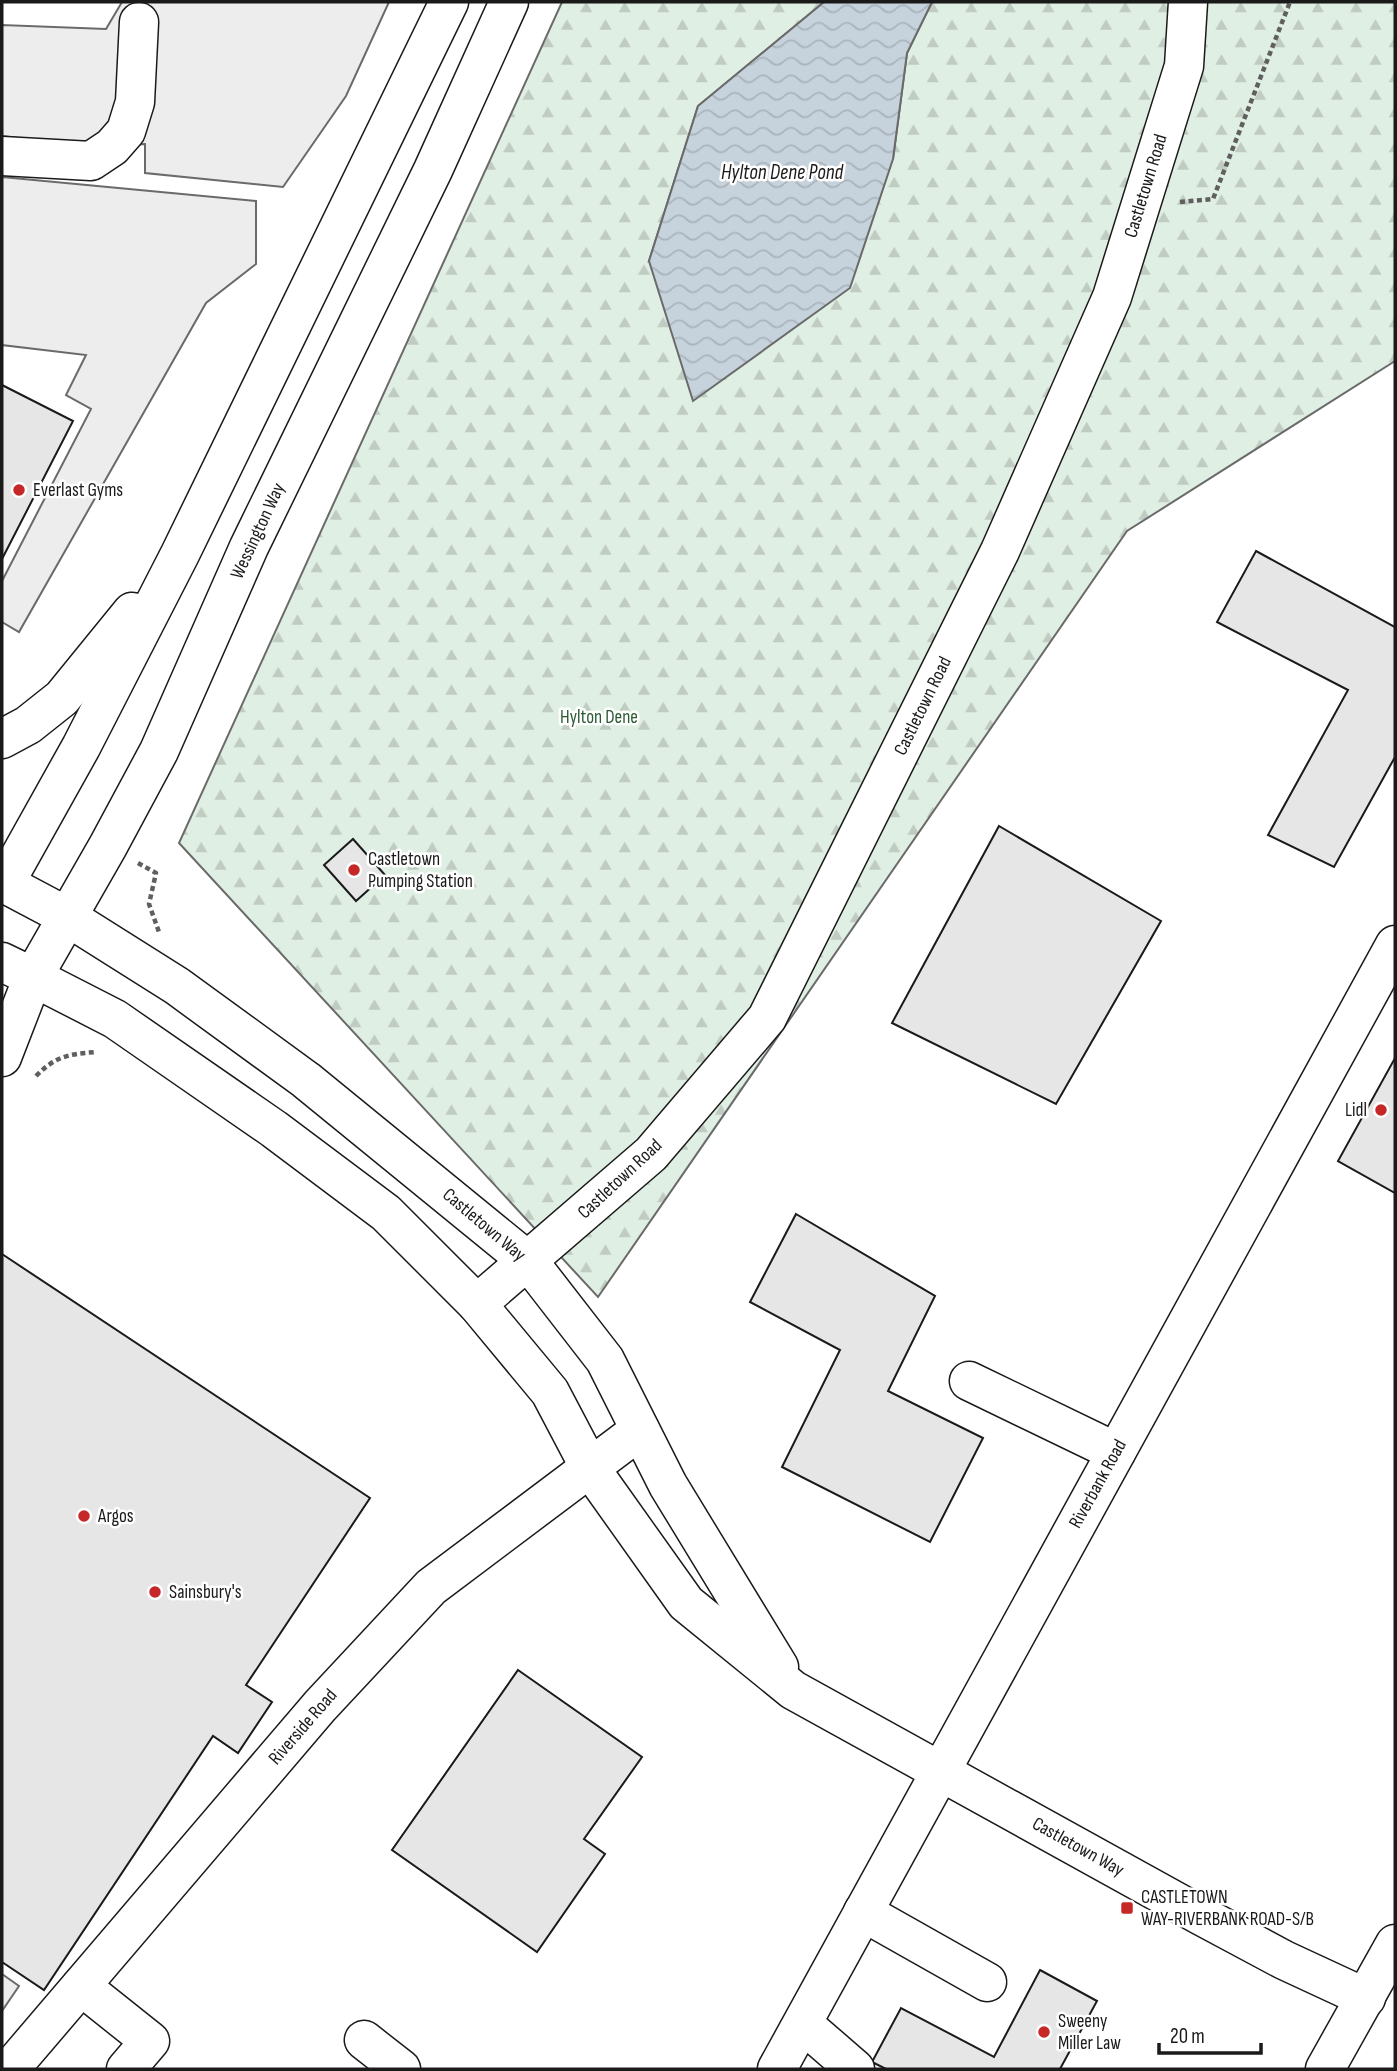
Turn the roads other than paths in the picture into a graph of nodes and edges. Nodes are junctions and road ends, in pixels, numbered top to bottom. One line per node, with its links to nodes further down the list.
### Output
1 (449, 2): 6 (main road)
2 (509, 2): 9 (main road, Wessington Way)
3 (1188, 2): 13 (main road, Castletown Road)
4 (139, 22): 5 (main road)
5 (2, 156)
6 (180, 554): 7 (main road); 8 (main road)
7 (2, 740)
8 (3, 885): 9 (main road, Castletown Way)
9 (66, 915): 11 (main road, Wessington Way); 13 (main road, Castletown Way)
10 (1395, 945): 17 (main road, Riverbank Road)
11 (17, 969): 12 (main road, Wessington Way); 14 (main road, Castletown Way)
12 (2, 1057)
13 (529, 1262): 14 (main road, Castletown Road); 16 (main road, Castletown Way)
14 (477, 1304): 18 (main road, Castletown Way)
15 (969, 1381): 17 (main road)
16 (640, 1430): 18 (main road, Riverside Road); 19 (main road, Castletown Way)
17 (1116, 1452): 20 (main road, Riverbank Road)
18 (590, 1468): 19 (main road, Castletown Way); 24 (main road, Riverside Road)
19 (793, 1689): 20 (main road, Castletown Way)
20 (942, 1770): 21 (main road, Riverbank Road); 25 (main road, Castletown Way)
21 (863, 1912): 23 (main road); 26 (main road, Riverbank Road)
22 (1395, 1944): 25 (main road)
23 (987, 1982)
24 (81, 1986): 28 (main road, Riverside Road); 29 (main road)
25 (1366, 1998): 33 (main road)
26 (803, 2024): 31 (main road, Riverbank Road); 32 (main road)
27 (364, 2040): 30 (main road)
28 (10, 2069)
29 (126, 2069)
30 (401, 2069)
31 (777, 2069)
32 (855, 2069)
33 (1325, 2069)

